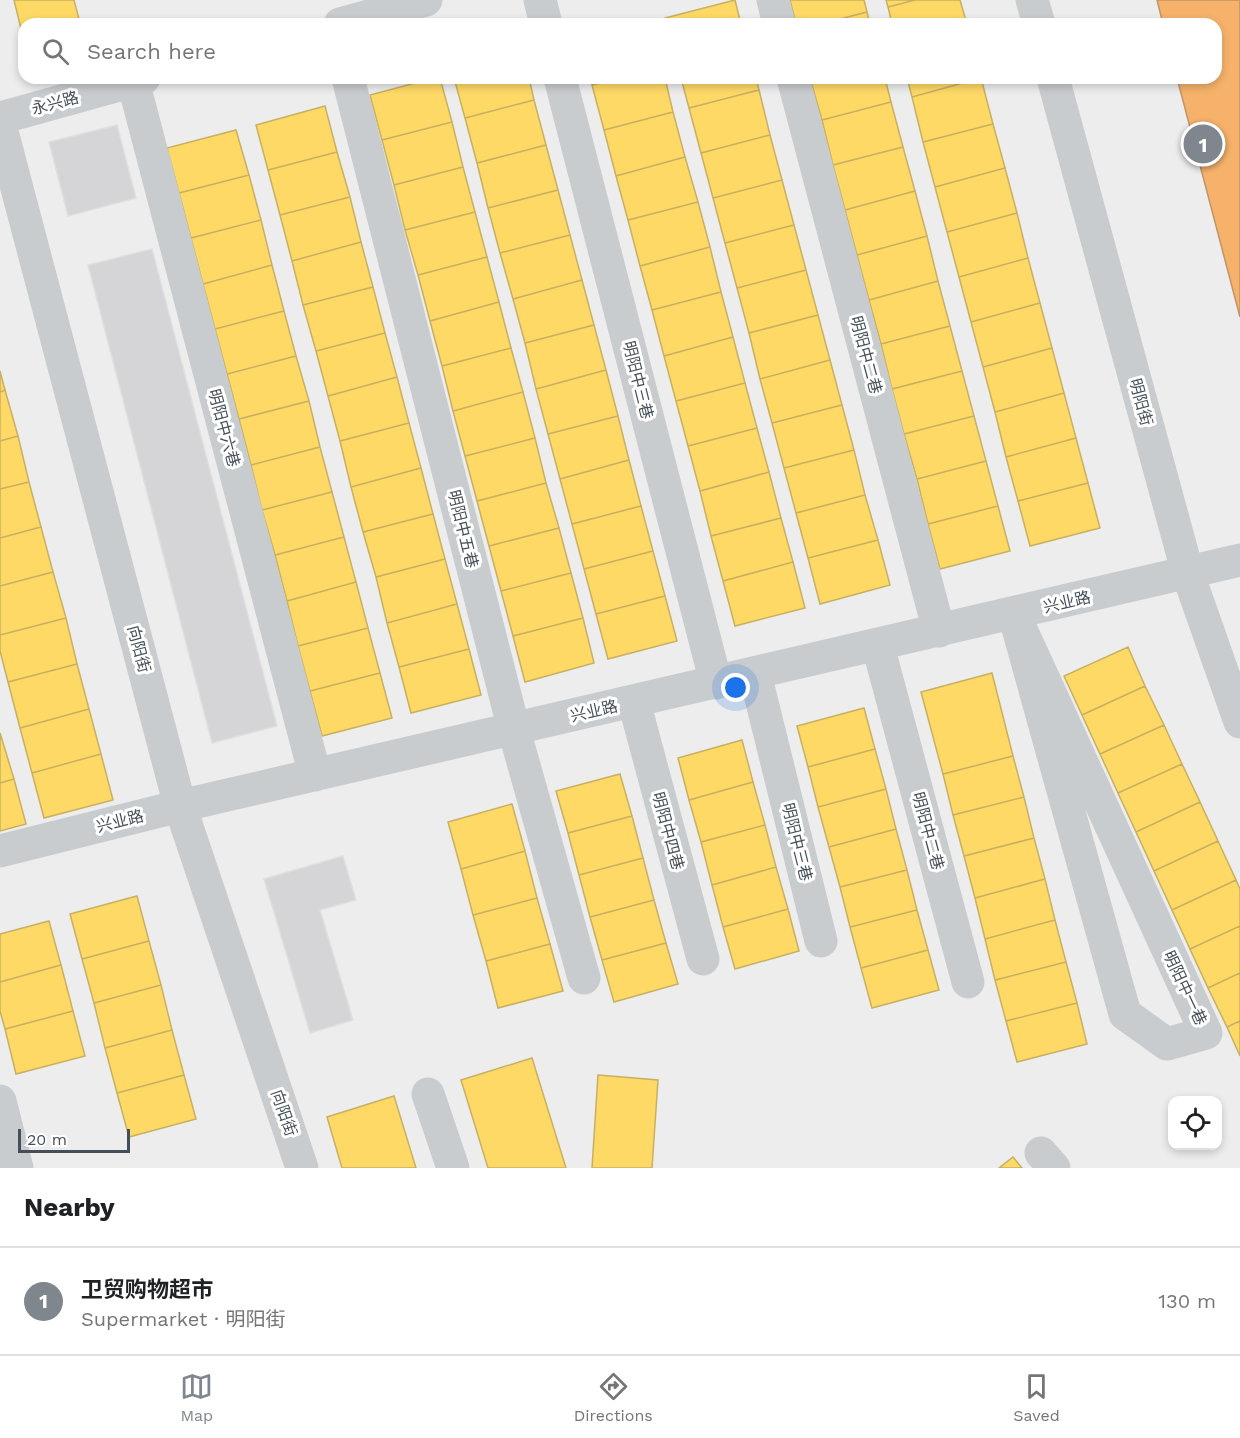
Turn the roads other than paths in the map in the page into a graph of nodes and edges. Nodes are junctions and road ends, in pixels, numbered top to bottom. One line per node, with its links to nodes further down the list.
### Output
1 (426, 0): 5 (street)
2 (540, 0): 6 (street)
3 (773, 0): 7 (street)
4 (1032, 0): 8 (street)
5 (361, 18)
6 (544, 18)
7 (778, 18)
8 (1037, 18)
9 (124, 84): 15 (street, 永兴路)
10 (140, 84): 27 (street, 明阳中六巷)
11 (350, 84): 26 (street, 明阳中五巷)
12 (562, 84): 23 (street, 明阳中三巷)
13 (795, 84): 20 (street, 明阳中二巷)
14 (1055, 84): 18 (street, 明阳街)
15 (0, 118)
16 (0, 124): 28 (street, 向阳街)
17 (1240, 560): 18 (street, 兴业路)
18 (1188, 574): 19 (street, 兴业路); 25 (street, 明阳街)
19 (1014, 614): 19 (street, 明阳中一巷); 20 (street, 兴业路)
20 (939, 631): 21 (street, 兴业路)
21 (878, 646): 22 (street, 兴业路); 33 (street, 明阳中二巷)
22 (755, 674): 23 (street, 兴业路); 30 (street, 明阳中三巷)
23 (716, 683): 24 (street, 兴业路)
24 (634, 702): 26 (street, 兴业路); 31 (street, 明阳中四巷)
25 (1240, 722)
26 (514, 730): 27 (street, 兴业路); 32 (street, 明阳中五巷)
27 (315, 775): 28 (street, 兴业路)
28 (180, 806): 29 (street, 兴业路); 37 (street, 向阳街)
29 (0, 851)
30 (821, 941)
31 (703, 959)
32 (584, 978)
33 (968, 981)
34 (428, 1094): 38 (street)
35 (0, 1101): 36 (street)
36 (17, 1168)
37 (302, 1168)
38 (453, 1168)

